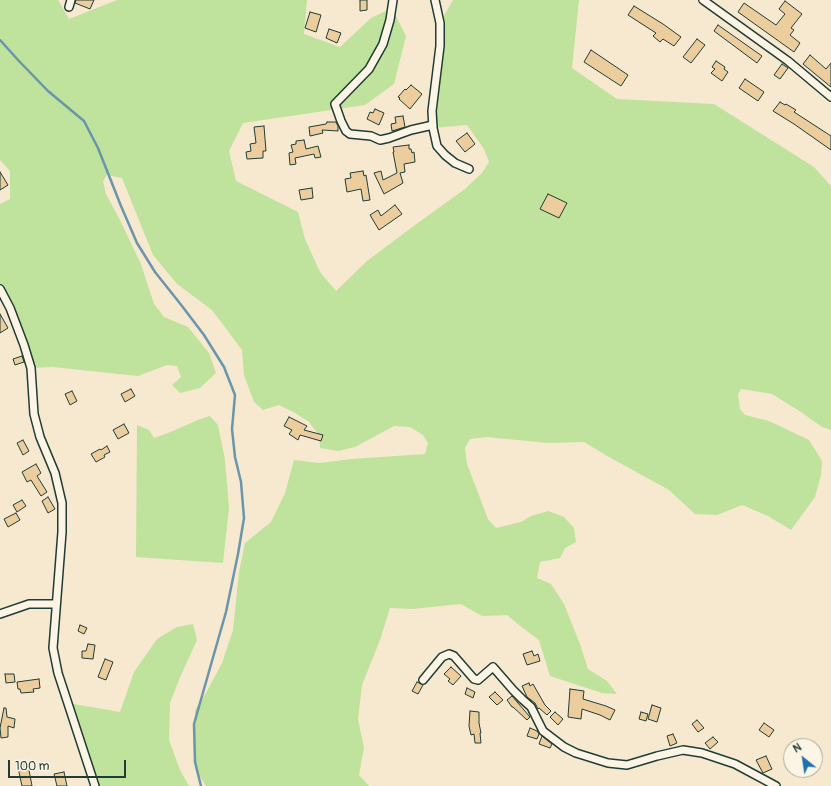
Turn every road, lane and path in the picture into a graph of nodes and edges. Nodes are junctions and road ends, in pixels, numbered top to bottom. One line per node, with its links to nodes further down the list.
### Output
1 (393, 0): 5 (street)
2 (435, 0): 5 (street)
3 (703, 0): 4 (street)
4 (831, 96)
5 (432, 125): 6 (street)
6 (469, 169)
7 (0, 289): 8 (street)
8 (56, 604): 9 (street); 11 (street)
9 (0, 614)
10 (423, 680): 12 (street)
11 (95, 786)
12 (776, 786)

